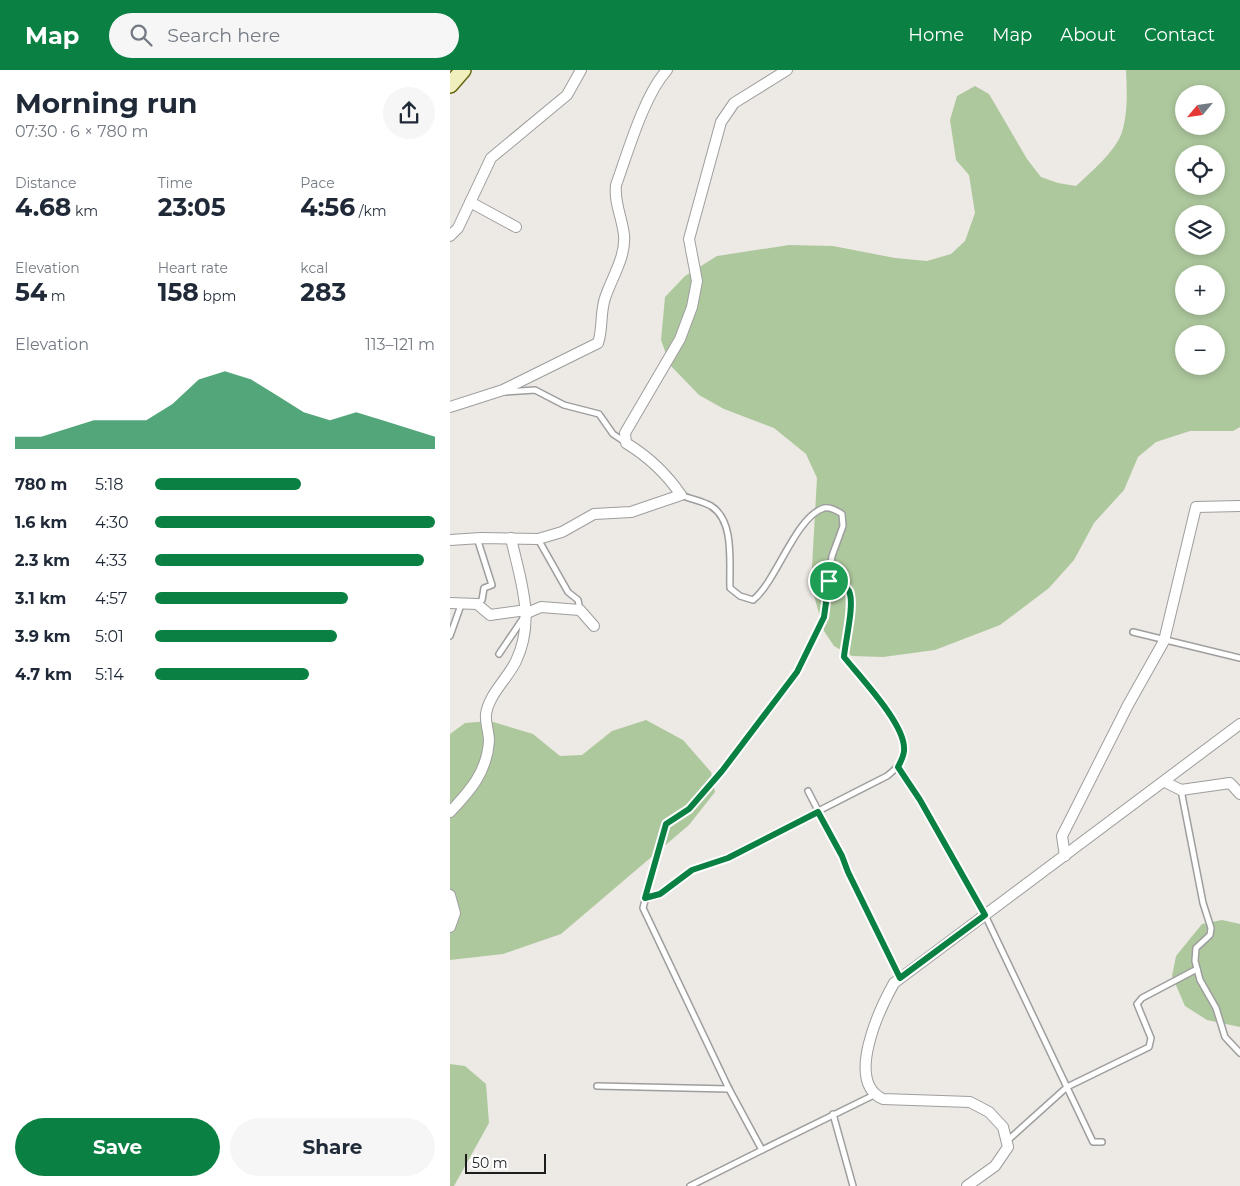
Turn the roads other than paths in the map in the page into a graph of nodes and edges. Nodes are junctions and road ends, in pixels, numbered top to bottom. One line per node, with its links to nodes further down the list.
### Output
1 (463, 70): 5 (main road)
2 (581, 70): 6 (street)
3 (667, 70): 11 (street)
4 (787, 70): 13 (street)
5 (450, 85)
6 (470, 202): 7 (street); 8 (street)
7 (516, 227)
8 (458, 228): 9 (street); 10 (street)
9 (450, 236)
10 (450, 241)
11 (503, 390): 12 (street); 13 (lane)
12 (450, 407)
13 (626, 443): 14 (street)
14 (681, 495): 18 (street); 20 (lane)
15 (1240, 506): 29 (street)
16 (477, 538): 17 (street); 19 (street); 22 (lane)
17 (511, 538): 18 (street); 25 (street)
18 (538, 539): 24 (lane)
19 (450, 540)
20 (829, 581): 33 (lane); 42 (lane)
21 (450, 603): 23 (street)
22 (477, 604): 23 (street); 25 (street)
23 (461, 605): 28 (lane)
24 (580, 610): 25 (street); 26 (street)
25 (527, 611): 30 (lane); 38 (street)
26 (594, 626)
27 (1133, 632): 29 (lane)
28 (450, 636)
29 (1164, 641): 31 (lane); 40 (street)
30 (499, 654)
31 (1240, 658)
32 (1240, 724): 34 (street)
33 (898, 767): 39 (lane); 43 (lane)
34 (1165, 782): 35 (street); 40 (street)
35 (1181, 790): 37 (street); 45 (lane)
36 (808, 791): 39 (lane)
37 (1240, 794)
38 (450, 812)
39 (818, 812): 42 (lane); 46 (lane)
40 (1065, 856): 43 (street)
41 (450, 895): 44 (street)
42 (645, 898): 50 (lane)
43 (985, 915): 46 (street); 49 (lane)
44 (450, 927)
45 (1197, 969): 47 (lane); 49 (lane)
46 (900, 978): 51 (street)
47 (1240, 1053)
48 (597, 1086): 50 (lane)
49 (1067, 1087): 53 (lane); 54 (lane)
50 (729, 1089): 55 (lane)
51 (874, 1095): 52 (lane); 53 (street)
52 (833, 1114): 55 (lane); 57 (lane)
53 (1007, 1141): 58 (street)
54 (1102, 1142)
55 (762, 1150): 56 (lane)
56 (690, 1186)
57 (853, 1186)
58 (967, 1186)

